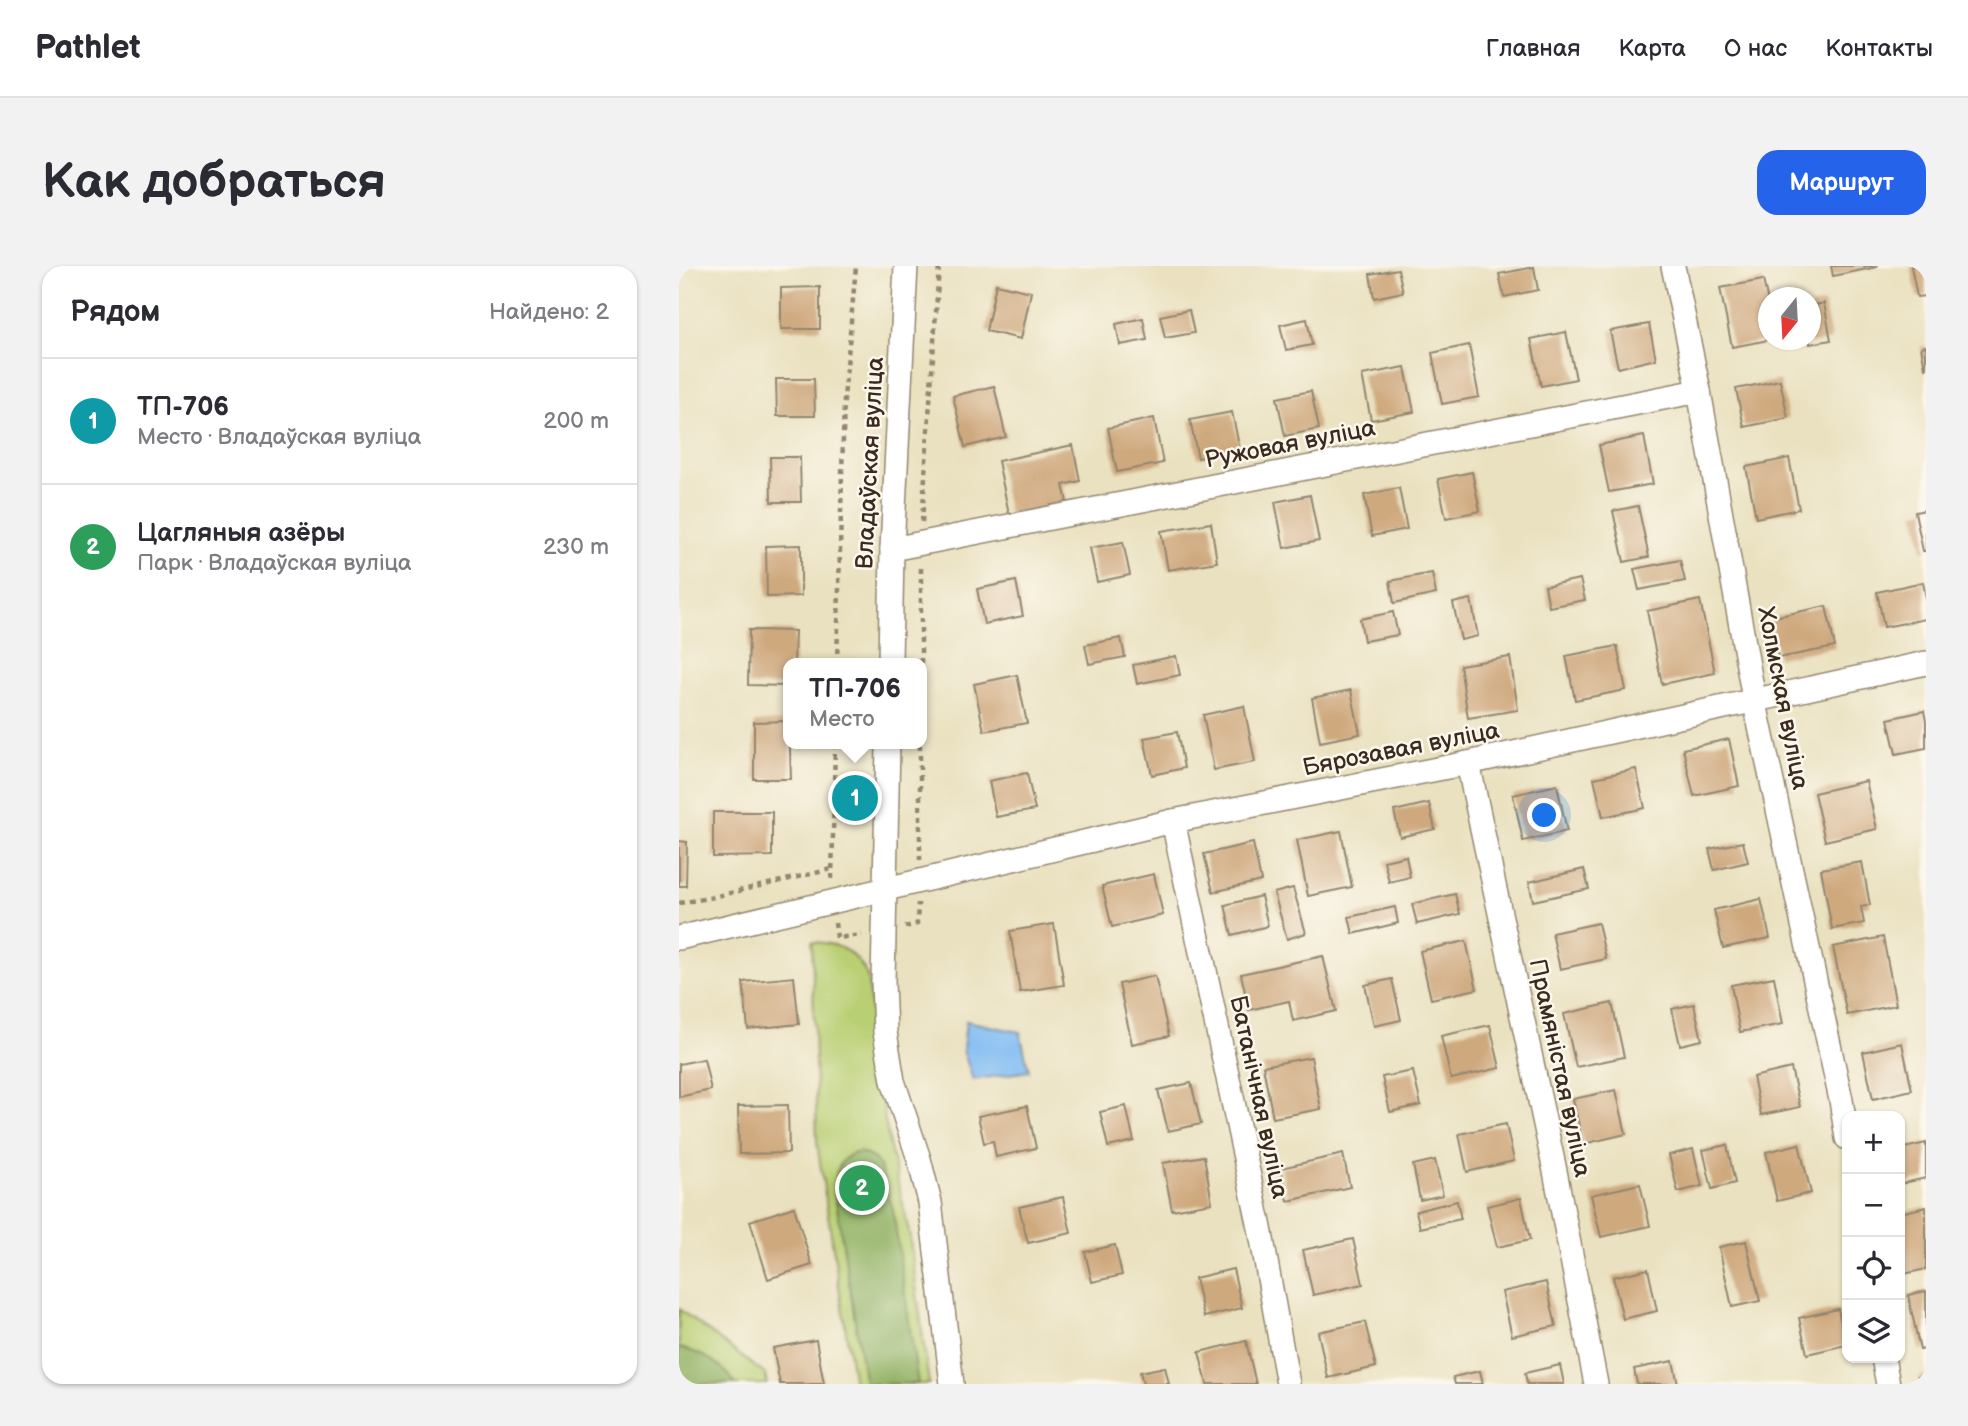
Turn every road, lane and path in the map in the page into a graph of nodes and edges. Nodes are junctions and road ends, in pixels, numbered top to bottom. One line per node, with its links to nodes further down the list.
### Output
1 (856, 266): 8 (path)
2 (907, 266): 7 (street, Владаўская вуліца)
3 (939, 266): 6 (path)
4 (1673, 266): 5 (street, Холмская вуліца)
5 (1699, 391): 6 (street, Ружовая вуліца); 12 (street, Холмская вуліца)
6 (921, 543): 7 (street, Ружовая вуліца); 10 (path)
7 (892, 549): 9 (street, Владаўская вуліца)
8 (837, 658)
9 (890, 658)
10 (921, 658)
11 (1926, 663): 12 (street, Бярозавая вуліца)
12 (1754, 699): 14 (street, Бярозавая вуліца); 20 (street, Холмская вуліца)
13 (888, 749): 17 (street)
14 (1468, 763): 15 (street, Бярозавая вуліца); 24 (street, Прамяністая вуліца)
15 (1173, 821): 17 (street, Бярозавая вуліца); 23 (street, Батанічная вуліца)
16 (832, 869): 18 (path)
17 (886, 888): 19 (street, Бярозавая вуліца); 22 (street)
18 (679, 903)
19 (679, 938)
20 (1842, 1115)
21 (1884, 1363): 25 (street)
22 (952, 1384)
23 (1288, 1384)
24 (1596, 1384)
25 (1888, 1384)

